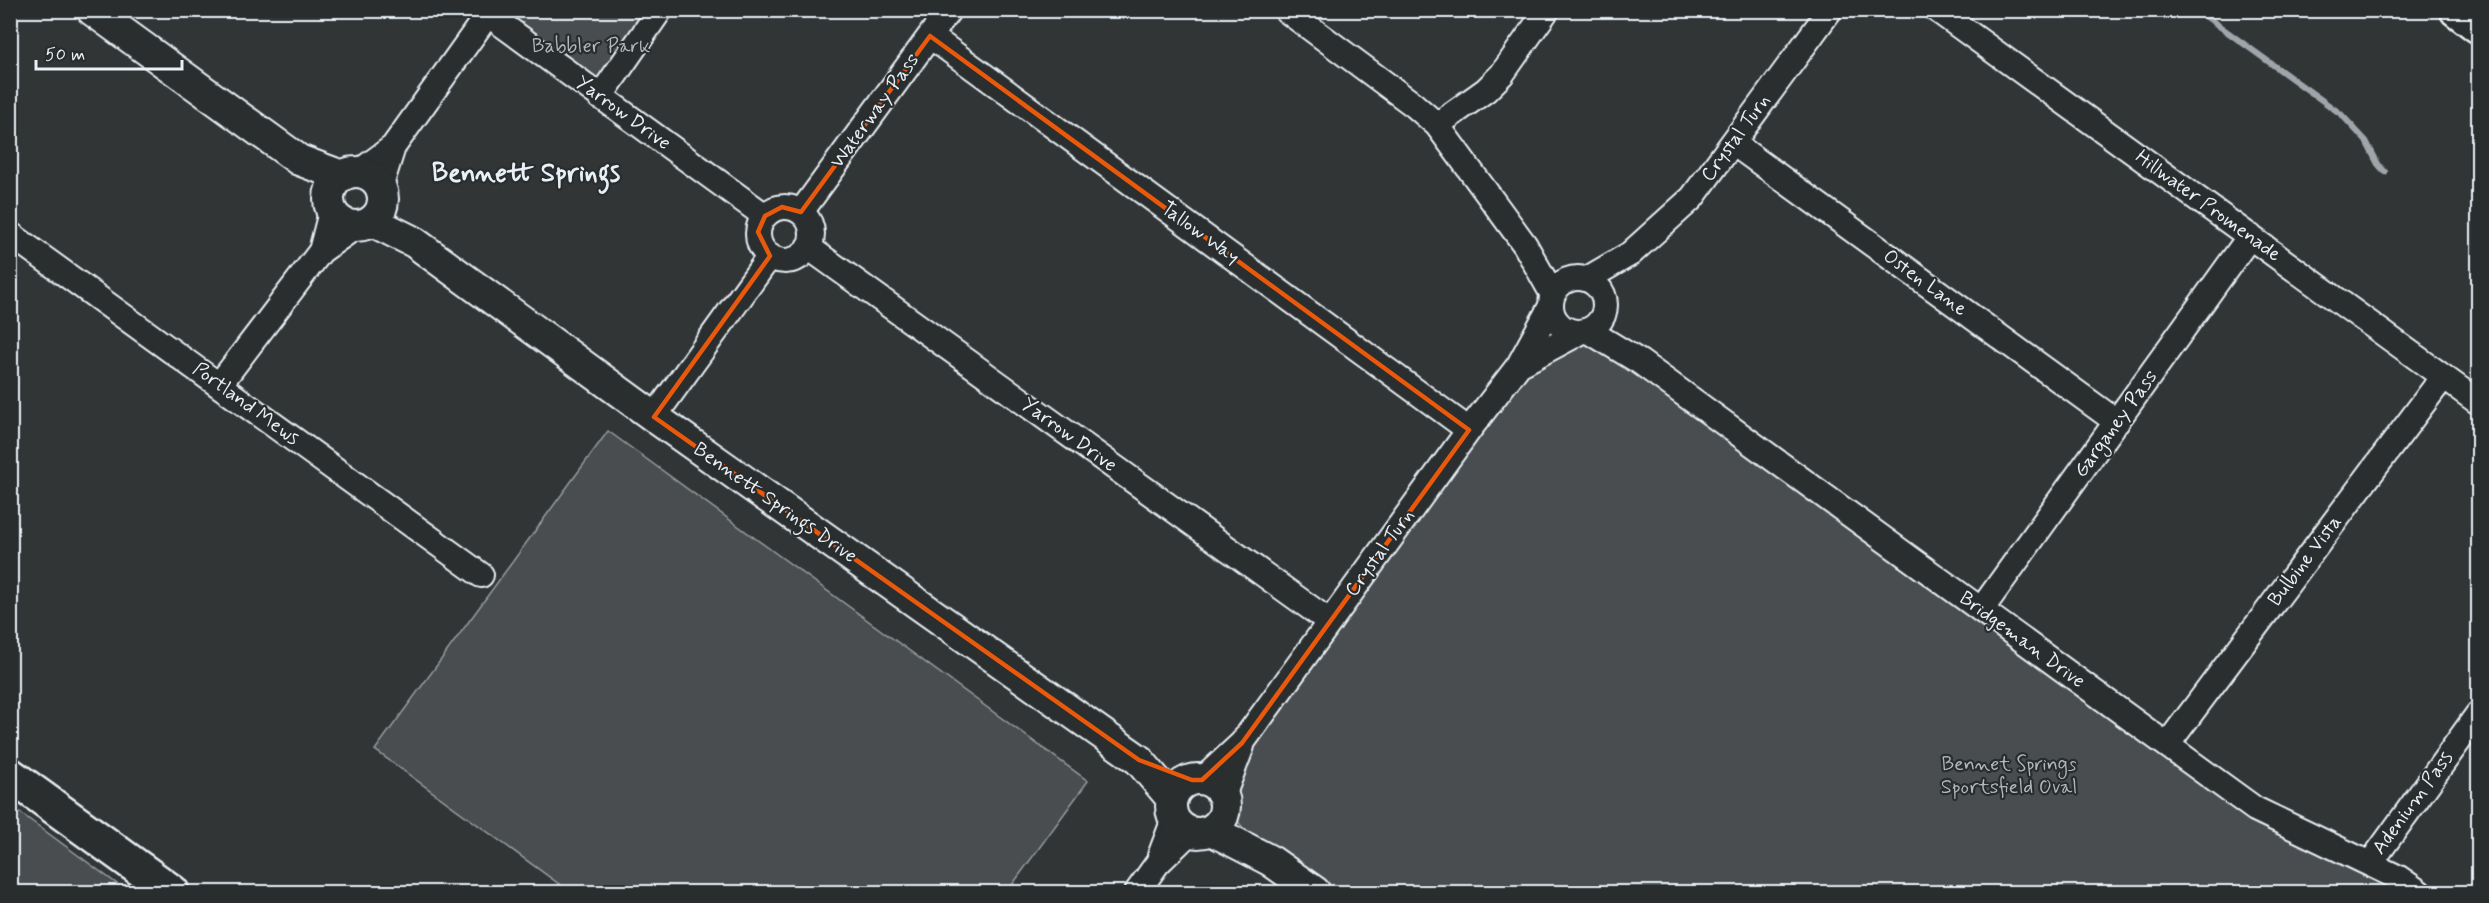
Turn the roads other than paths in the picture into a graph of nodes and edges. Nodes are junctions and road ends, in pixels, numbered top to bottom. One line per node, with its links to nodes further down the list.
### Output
1 (660, 10): 12 (street)
2 (949, 10): 11 (street, Waterway Pass)
3 (1286, 10): 13 (street)
4 (1547, 10): 13 (street)
5 (1830, 10): 14 (street, Crystal Turn)
6 (1937, 10): 19 (street, Hillwater Promenade)
7 (2457, 10): 10 (main road)
8 (98, 12): 15 (street, Bennett Springs Drive)
9 (485, 12): 12 (street, Yarrow Drive); 15 (street)
10 (2478, 26)
11 (930, 36): 16 (street, Waterway Pass); 33 (street, Tallow Way)
12 (600, 97): 17 (street, Yarrow Drive)
13 (1437, 125): 20 (street)
14 (1732, 143): 23 (street, Crystal Turn); 32 (street, Osten Lane)
15 (356, 201): 29 (street); 31 (street, Bennett Springs Drive)
16 (801, 212): 17 (street); 21 (street)
17 (765, 216): 22 (street)
18 (10, 234): 29 (street, Portland Mews)
19 (2250, 236): 28 (street, Hillwater Promenade); 32 (street, Garganey Pass)
20 (1525, 245): 23 (street); 24 (street)
21 (808, 248): 22 (street); 36 (street, Yarrow Drive)
22 (770, 256): 31 (street)
23 (1593, 290): 24 (street); 25 (street); 26 (street)
24 (1552, 300): 25 (street); 27 (street, Crystal Turn)
25 (1584, 332): 26 (street, Bridgeman Drive); 27 (street)
26 (1640, 362): 35 (street, Bridgeman Drive)
27 (1519, 365): 33 (street, Crystal Turn)
28 (2443, 376): 30 (street, Hillwater Promenade); 38 (street, Bulbine Vista)
29 (219, 385): 34 (street, Portland Mews)
30 (2478, 402)
31 (654, 417): 40 (street, Bennett Springs Drive)
32 (2117, 422): 35 (street, Garganey Pass)
33 (1469, 430): 36 (street, Crystal Turn)
34 (482, 574)
35 (1981, 610): 38 (street, Bridgeman Drive)
36 (1330, 622): 40 (street, Crystal Turn)
37 (2478, 714): 41 (street, Adenium Pass)
38 (2167, 745): 41 (street, Bridgeman Drive)
39 (10, 775): 42 (main road)
40 (1199, 805): 43 (street, Crystal Turn); 44 (street, Bennett Springs Drive)
41 (2370, 864): 45 (street, Bridgeman Drive)
42 (172, 892)
43 (1137, 892)
44 (1315, 892)
45 (2419, 892)

